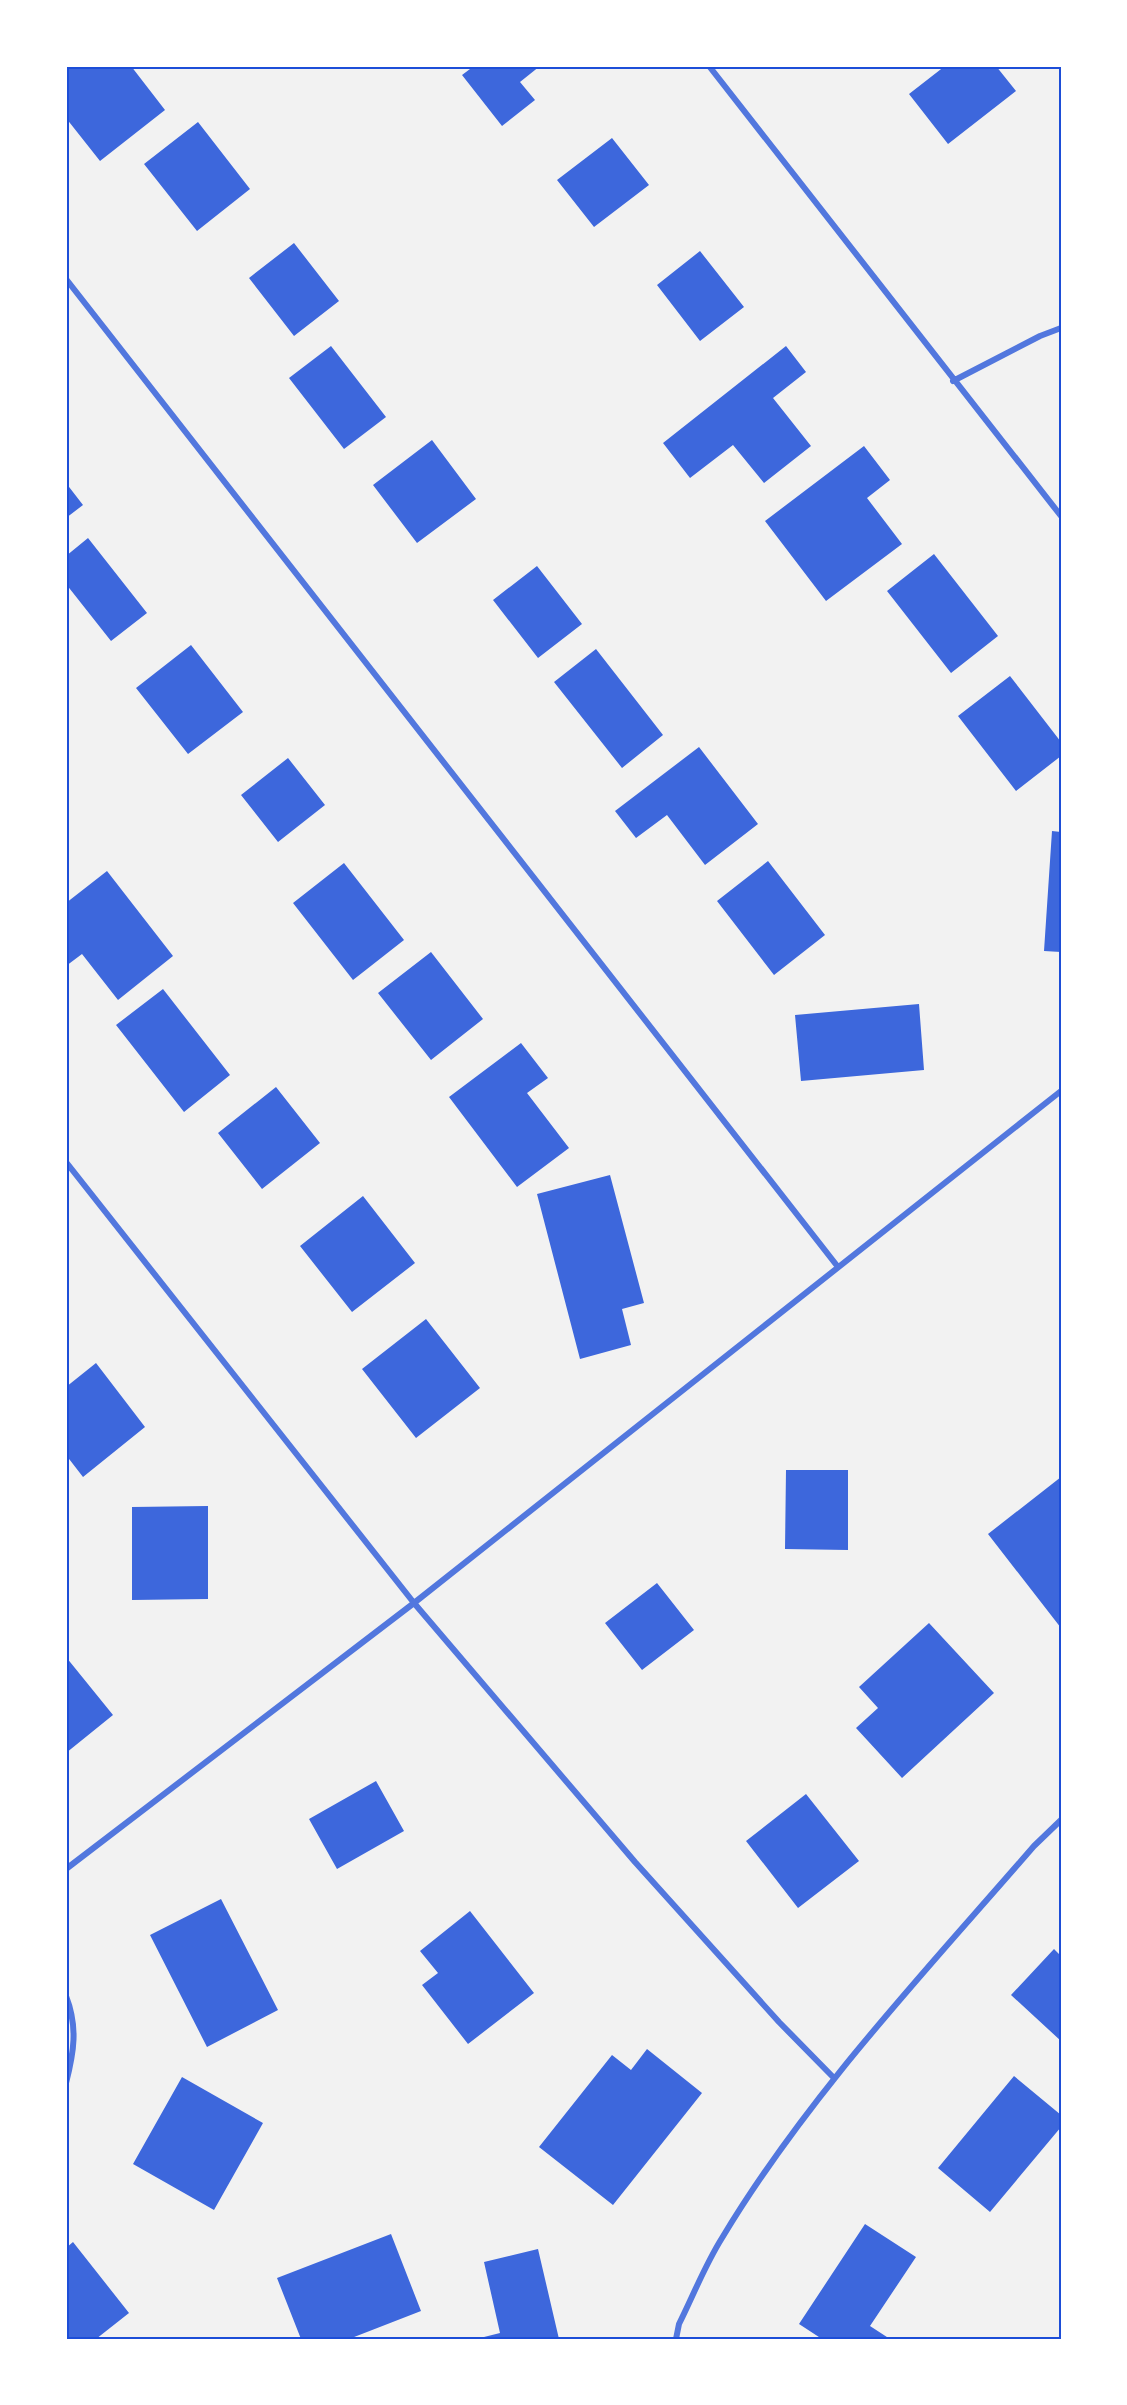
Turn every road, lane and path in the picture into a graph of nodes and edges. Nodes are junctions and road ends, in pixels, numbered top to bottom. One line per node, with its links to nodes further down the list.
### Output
1 (709, 66): 4 (street)
2 (66, 279): 8 (street)
3 (1061, 328): 4 (street)
4 (953, 381): 5 (street)
5 (1061, 516)
6 (1061, 1091): 8 (street)
7 (66, 1162): 9 (street)
8 (838, 1267): 9 (street)
9 (414, 1603): 11 (street); 13 (street)
10 (1061, 1820): 13 (street)
11 (66, 1869)
12 (66, 1996): 14 (street)
13 (834, 2078): 15 (street)
14 (66, 2083)
15 (676, 2339)

